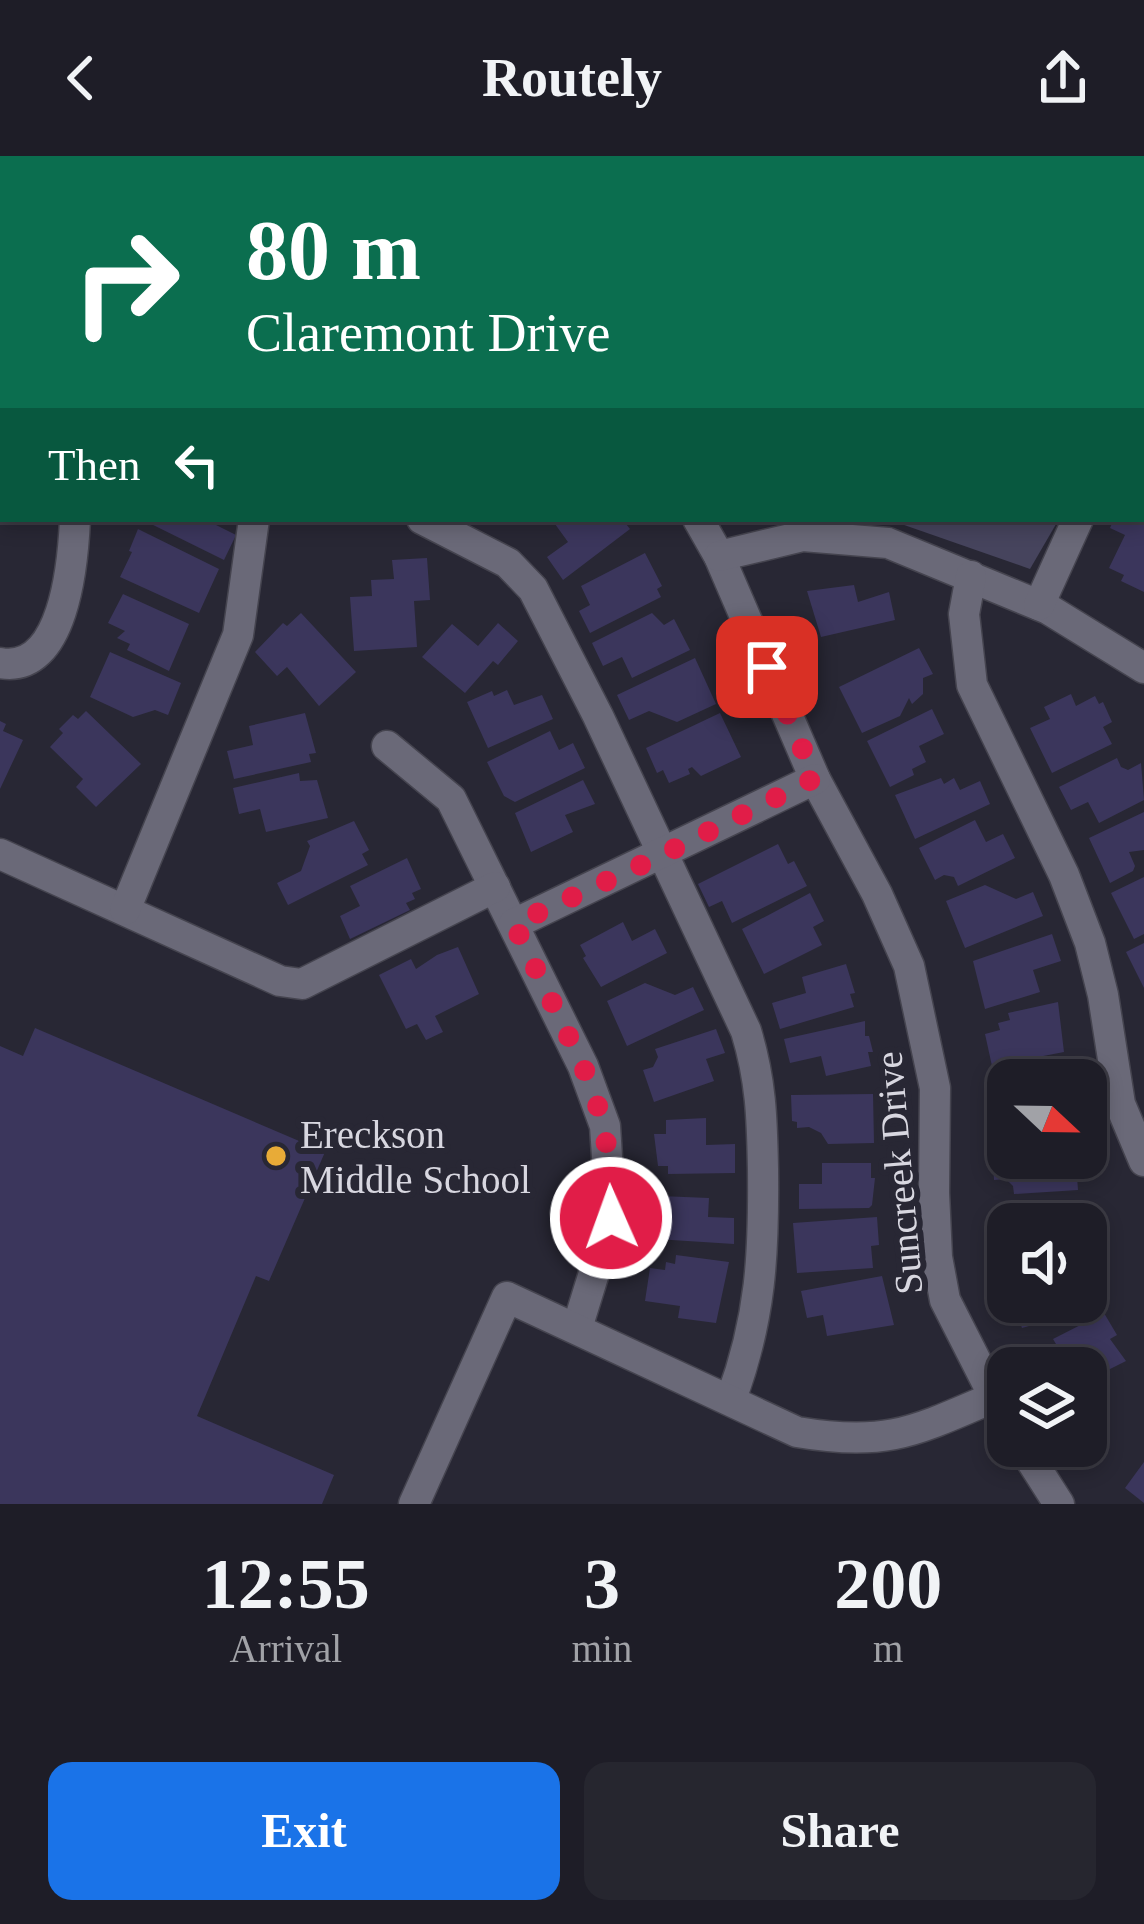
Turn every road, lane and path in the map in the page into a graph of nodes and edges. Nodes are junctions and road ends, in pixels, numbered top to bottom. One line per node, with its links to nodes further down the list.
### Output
1 (75, 522): 9 (street)
2 (254, 522): 16 (street)
3 (428, 522): 14 (street)
4 (700, 522): 6 (street, Suncreek Drive)
5 (1077, 522): 8 (street)
6 (719, 556): 7 (street); 12 (street, Suncreek Drive)
7 (971, 576): 8 (street); 18 (street)
8 (1039, 605): 10 (street)
9 (0, 663)
10 (1144, 668)
11 (387, 746): 15 (street)
12 (815, 778): 14 (street); 20 (street, Suncreek Drive)
13 (0, 854): 16 (street)
14 (664, 854): 17 (street); 21 (street)
15 (495, 887): 16 (street); 17 (street)
16 (125, 910)
17 (514, 924): 19 (street)
18 (1144, 1161)
19 (577, 1328): 21 (street); 24 (street)
20 (987, 1385)
21 (731, 1399): 22 (street)
22 (987, 1414)
23 (1035, 1467): 25 (street)
24 (414, 1504)
25 (1059, 1504)

